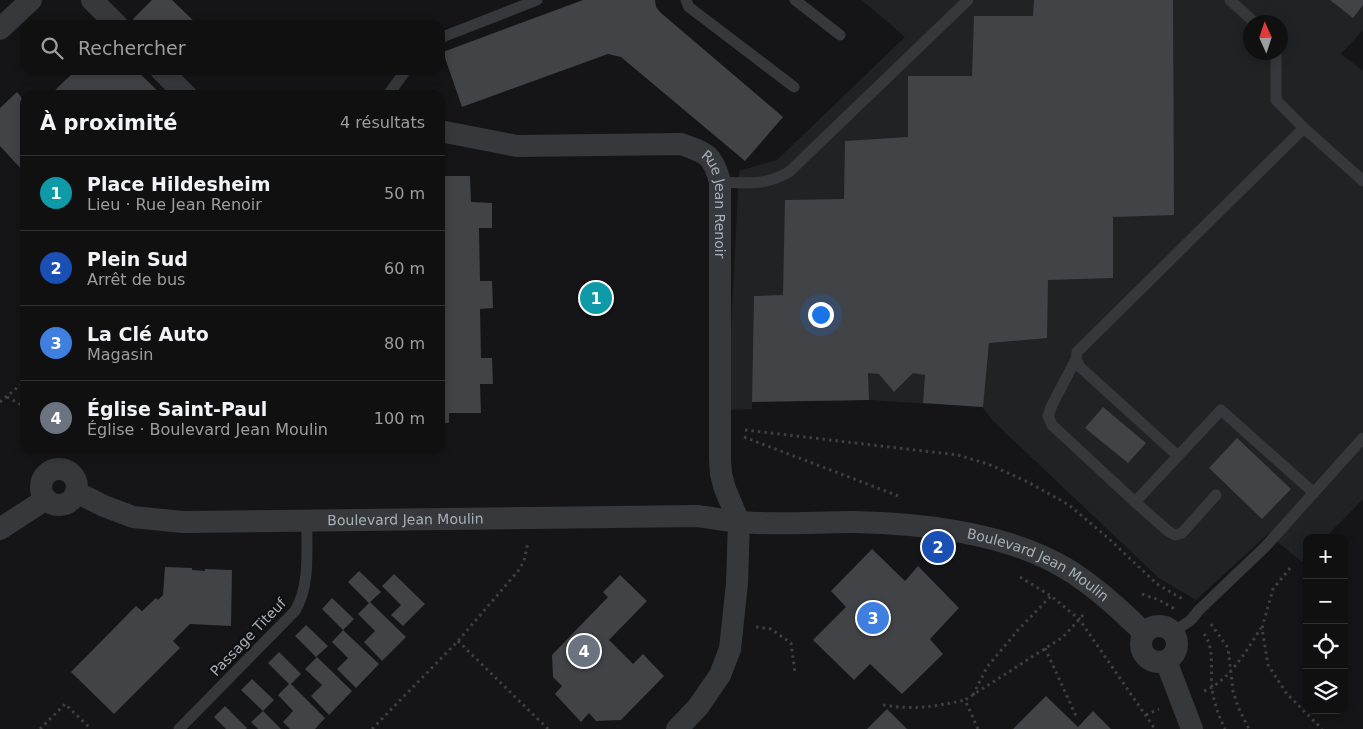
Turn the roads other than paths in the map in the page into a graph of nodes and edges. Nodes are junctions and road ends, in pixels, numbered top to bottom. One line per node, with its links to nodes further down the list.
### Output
1 (32, 0): 10 (street)
2 (92, 0): 9 (street)
3 (537, 0): 11 (lane)
4 (686, 0): 16 (lane)
5 (795, 0): 12 (lane)
6 (968, 0): 22 (lane)
7 (1230, 0): 8 (lane)
8 (1246, 15)
9 (112, 20)
10 (0, 29)
11 (445, 36)
12 (840, 36)
13 (1276, 60): 19 (lane)
14 (166, 75): 17 (street)
15 (402, 75): 18 (lane)
16 (794, 87)
17 (181, 90)
18 (392, 90)
19 (1304, 128): 21 (lane); 23 (lane)
20 (445, 132): 22 (street, Rue Jean Renoir)
21 (1363, 181)
22 (720, 182): 33 (street, Rue Jean Renoir)
23 (1076, 359): 25 (lane); 31 (lane)
24 (1363, 438): 28 (lane)
25 (1178, 456): 28 (lane); 31 (lane)
26 (52, 460): 27 (street); 30 (street)
27 (76, 492): 30 (street); 32 (street, Boulevard Jean Moulin)
28 (1314, 493): 36 (lane)
29 (1216, 494): 31 (lane)
30 (46, 499): 34 (street)
31 (1136, 502)
32 (307, 520): 33 (street, Boulevard Jean Moulin); 38 (lane, Passage Titeuf)
33 (739, 522): 35 (street, Boulevard Jean Moulin); 39 (street)
34 (0, 529)
35 (1144, 632): 36 (street); 37 (street)
36 (1173, 632): 37 (street)
37 (1166, 661): 40 (street)
38 (179, 729)
39 (676, 729)
40 (1192, 729)

